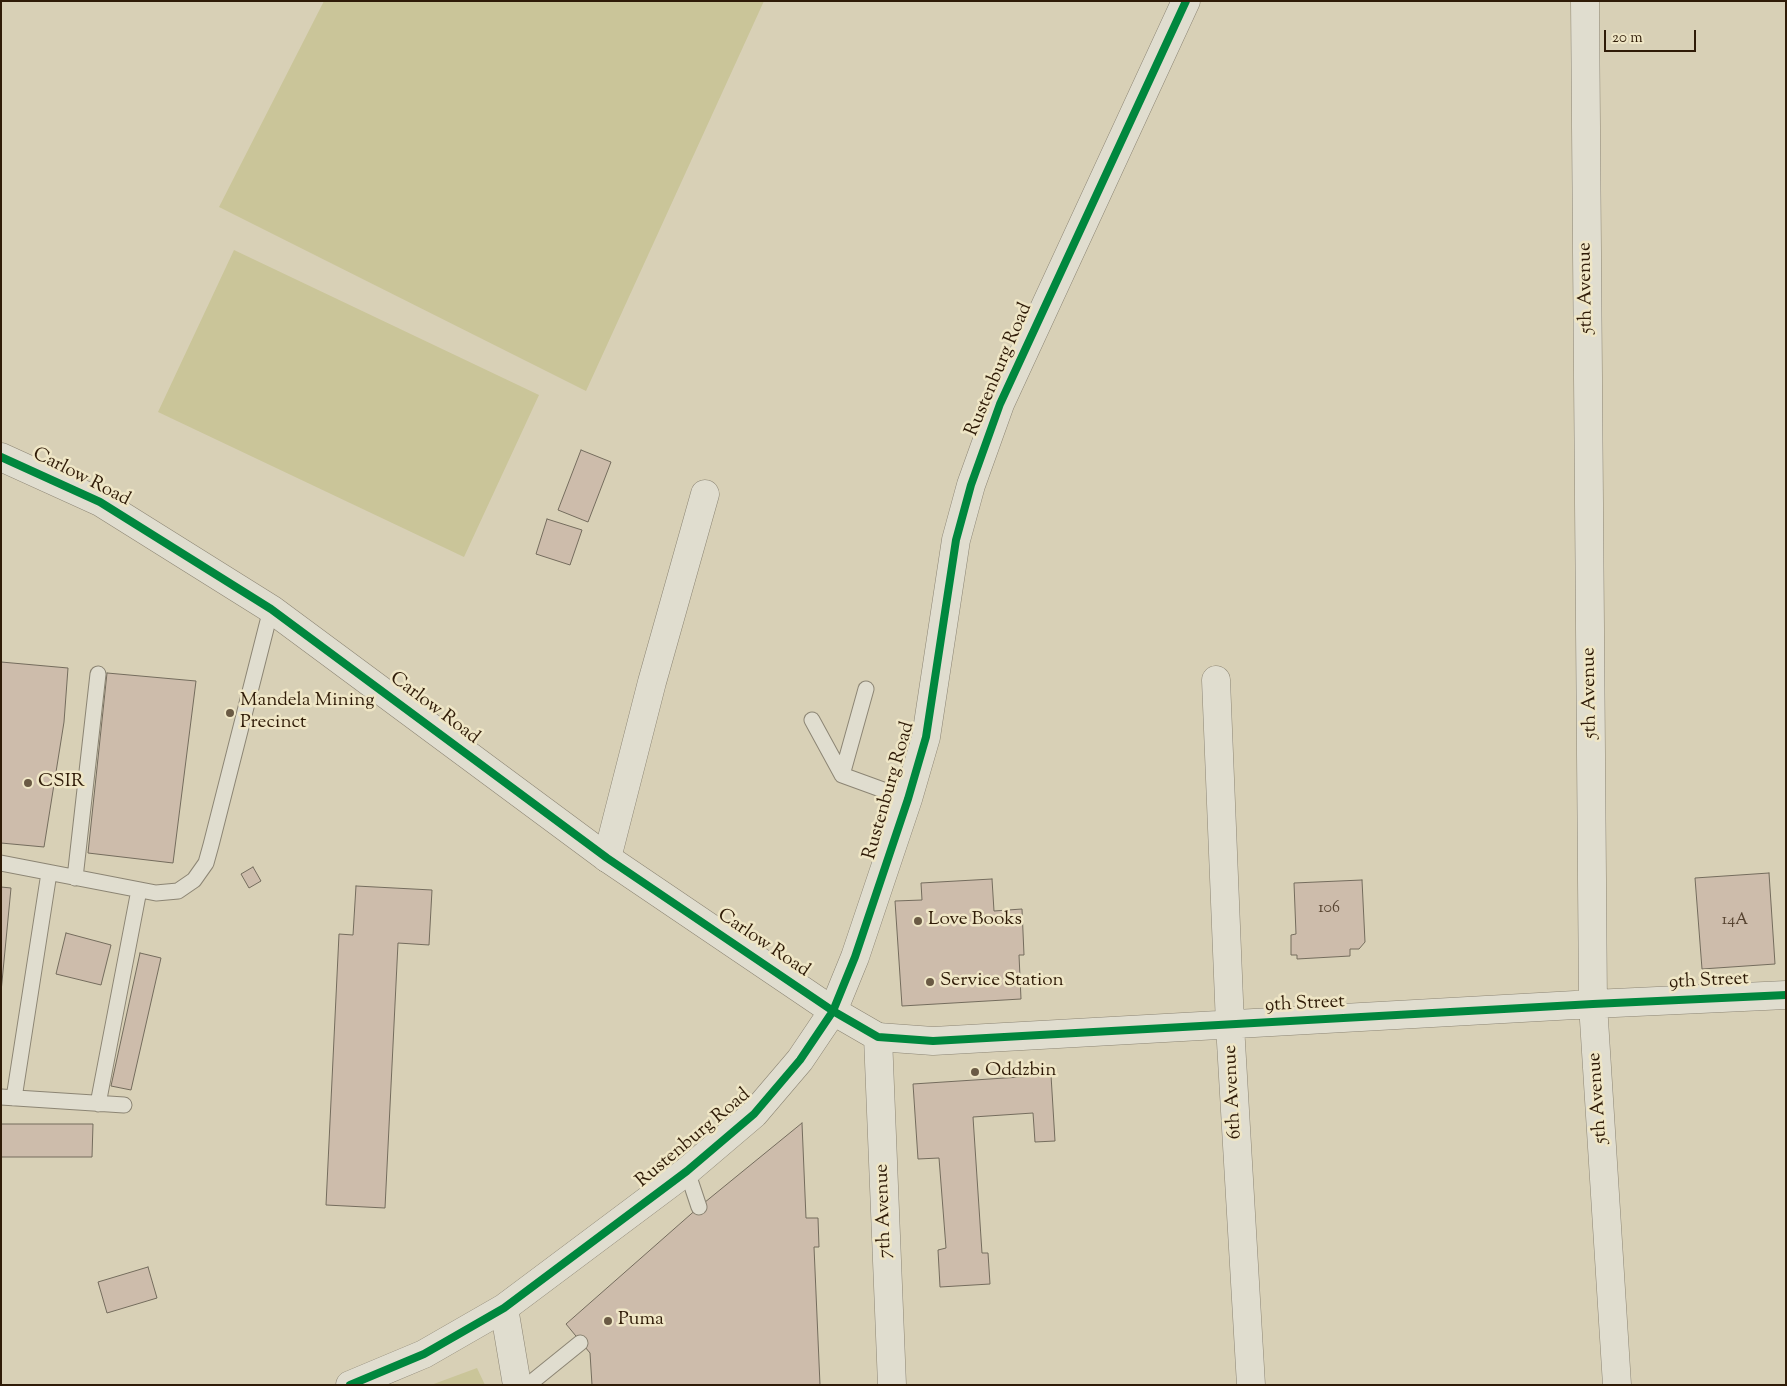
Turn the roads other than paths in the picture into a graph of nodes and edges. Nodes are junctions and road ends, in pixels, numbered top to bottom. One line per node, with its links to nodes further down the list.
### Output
1 (1186, 1): 11 (street, Rustenburg Road)
2 (1584, 1): 18 (street, 5th Avenue)
3 (1, 457): 5 (street, Carlow Road)
4 (705, 494): 12 (street)
5 (271, 609): 12 (street, Carlow Road); 16 (lane)
6 (98, 674): 15 (lane)
7 (1216, 680): 20 (street, 6th Avenue)
8 (866, 689): 10 (lane)
9 (812, 720): 10 (lane)
10 (842, 776): 11 (lane)
11 (908, 798): 19 (street, Rustenburg Road)
12 (607, 858): 19 (street, Carlow Road)
13 (1, 864): 14 (lane)
14 (49, 873): 15 (lane); 22 (lane)
15 (75, 878): 16 (lane)
16 (139, 890): 23 (lane)
17 (1786, 995): 18 (street, 9th Street)
18 (1593, 1004): 20 (street, 9th Street); 34 (street, 5th Avenue)
19 (833, 1011): 21 (street, 9th Street); 25 (street, Rustenburg Road)
20 (1230, 1025): 21 (street, 9th Street); 33 (street, 6th Avenue)
21 (878, 1037): 32 (street, 7th Avenue)
22 (8, 1097): 23 (lane)
23 (98, 1104): 24 (lane)
24 (124, 1105)
25 (687, 1171): 26 (lane); 27 (street, Rustenburg Road)
26 (699, 1207)
27 (504, 1308): 29 (street, Rustenburg Road); 30 (street)
28 (580, 1343): 31 (lane)
29 (350, 1385)
30 (517, 1385)
31 (528, 1385)
32 (892, 1385)
33 (1250, 1385)
34 (1617, 1385)

